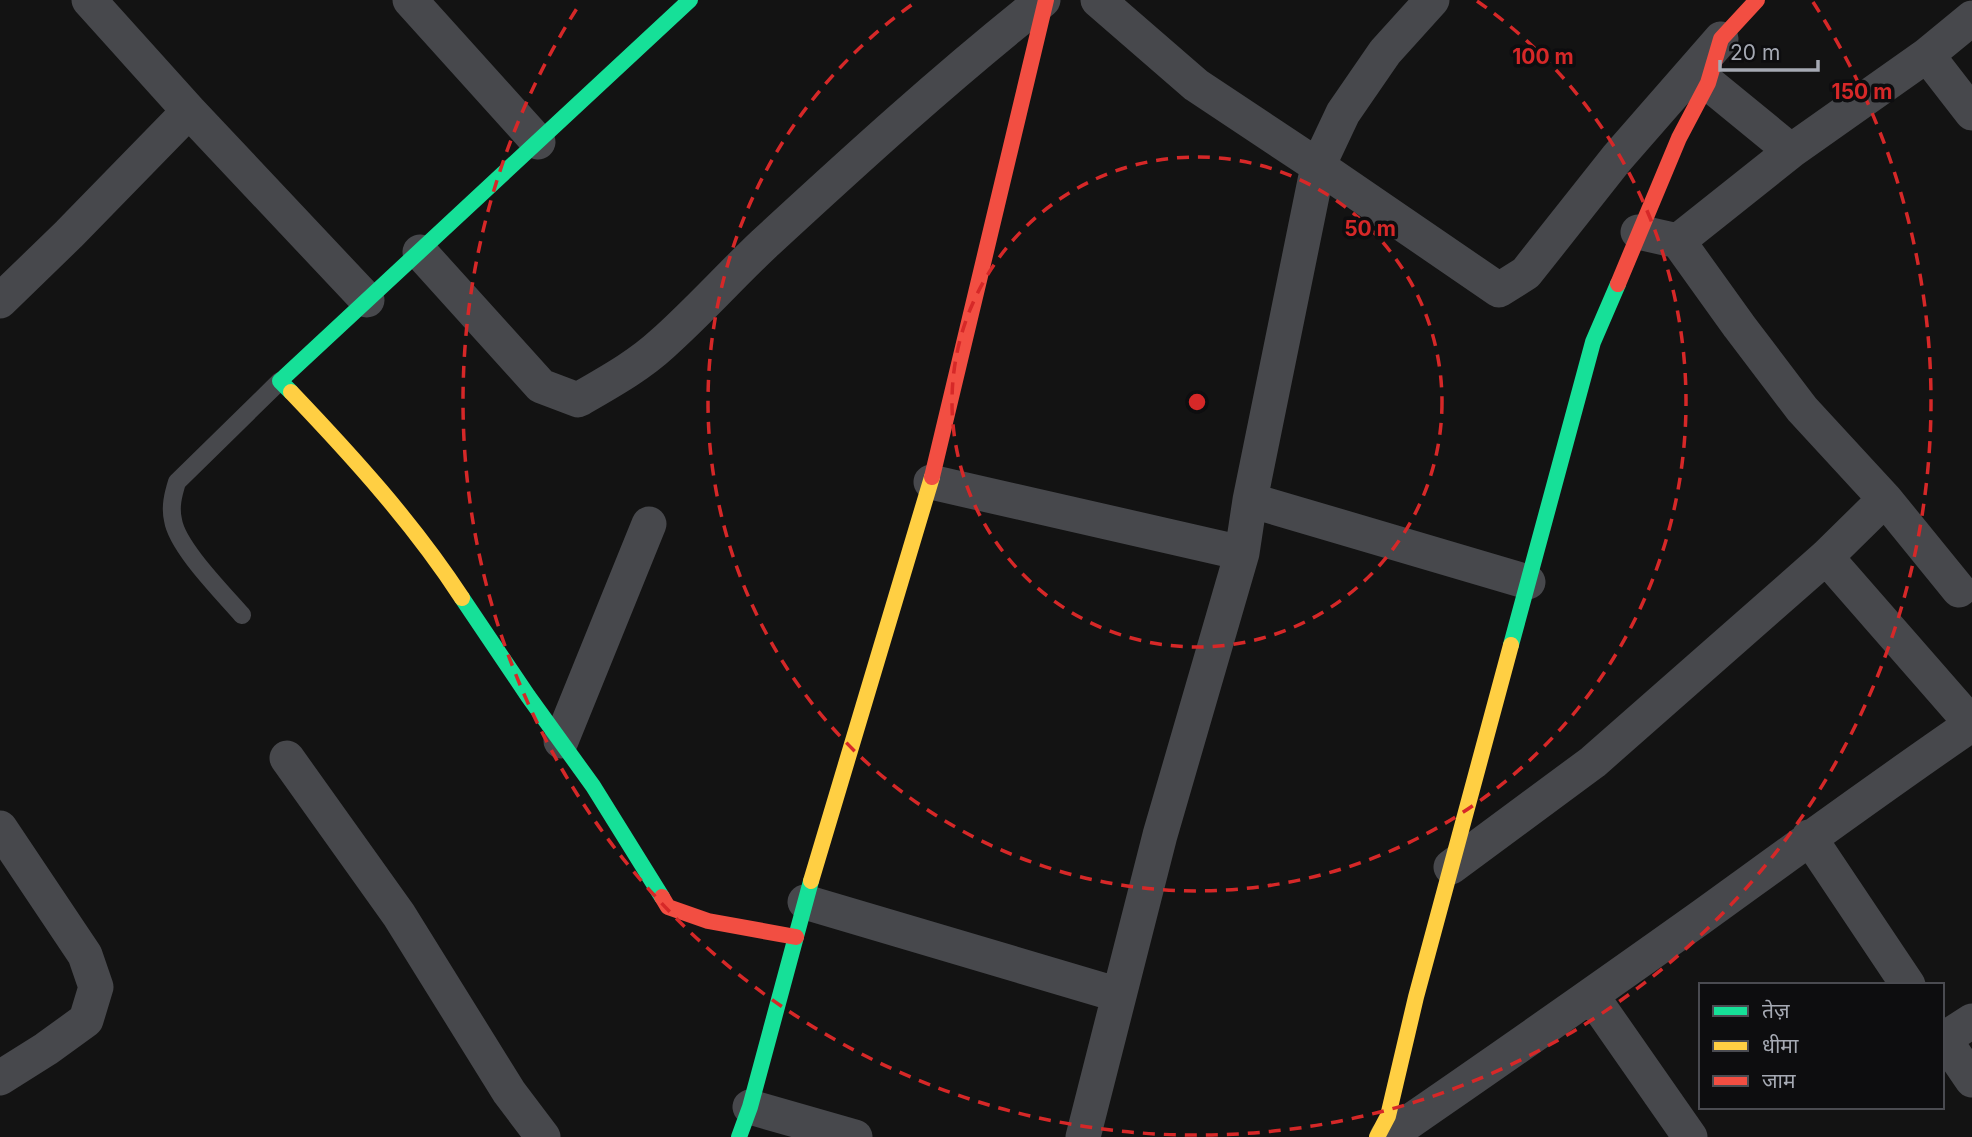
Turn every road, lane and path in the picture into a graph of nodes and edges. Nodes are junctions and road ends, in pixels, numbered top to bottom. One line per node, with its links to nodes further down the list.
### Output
1 (89, 0): 12 (street)
2 (410, 0): 14 (street)
3 (690, 0): 14 (street)
4 (1045, 0): 19 (street); 23 (street)
5 (1098, 0): 16 (street)
6 (1757, 0): 9 (street)
7 (1428, 2): 16 (street)
8 (1972, 18): 10 (street)
9 (1721, 39): 11 (street); 16 (street)
10 (1927, 55): 13 (street); 15 (street)
11 (1708, 83): 15 (street); 17 (street)
12 (189, 111): 20 (street); 21 (street)
13 (1972, 113)
14 (538, 142): 19 (street)
15 (1791, 151): 18 (street)
16 (1318, 166): 25 (street)
17 (1638, 232): 18 (street); 29 (street)
18 (1678, 241): 24 (street)
19 (420, 252): 20 (street)
20 (367, 300): 22 (street)
21 (0, 301)
22 (280, 381): 31 (lane); 33 (street)
23 (931, 482): 27 (street); 38 (street)
24 (1885, 499): 28 (street); 30 (street)
25 (1250, 500): 27 (street); 29 (street)
26 (649, 524): 33 (street)
27 (1242, 553): 41 (street)
28 (1826, 557): 32 (street); 37 (street)
29 (1528, 582): 37 (street)
30 (1959, 590)
31 (242, 615)
32 (1972, 724): 36 (street)
33 (561, 741): 39 (street)
34 (287, 758): 48 (street)
35 (0, 828): 44 (street)
36 (1809, 837): 40 (street); 42 (street)
37 (1451, 867): 47 (street)
38 (804, 902): 39 (street); 41 (street)
39 (796, 937): 46 (street)
40 (1907, 983)
41 (1119, 995): 50 (street)
42 (1591, 995): 47 (street); 51 (street)
43 (1953, 1032): 45 (street)
44 (0, 1078)
45 (1972, 1080)
46 (744, 1122): 49 (street)
47 (1393, 1135)
48 (543, 1137)
49 (855, 1137)
50 (1083, 1137)
51 (1690, 1137)

